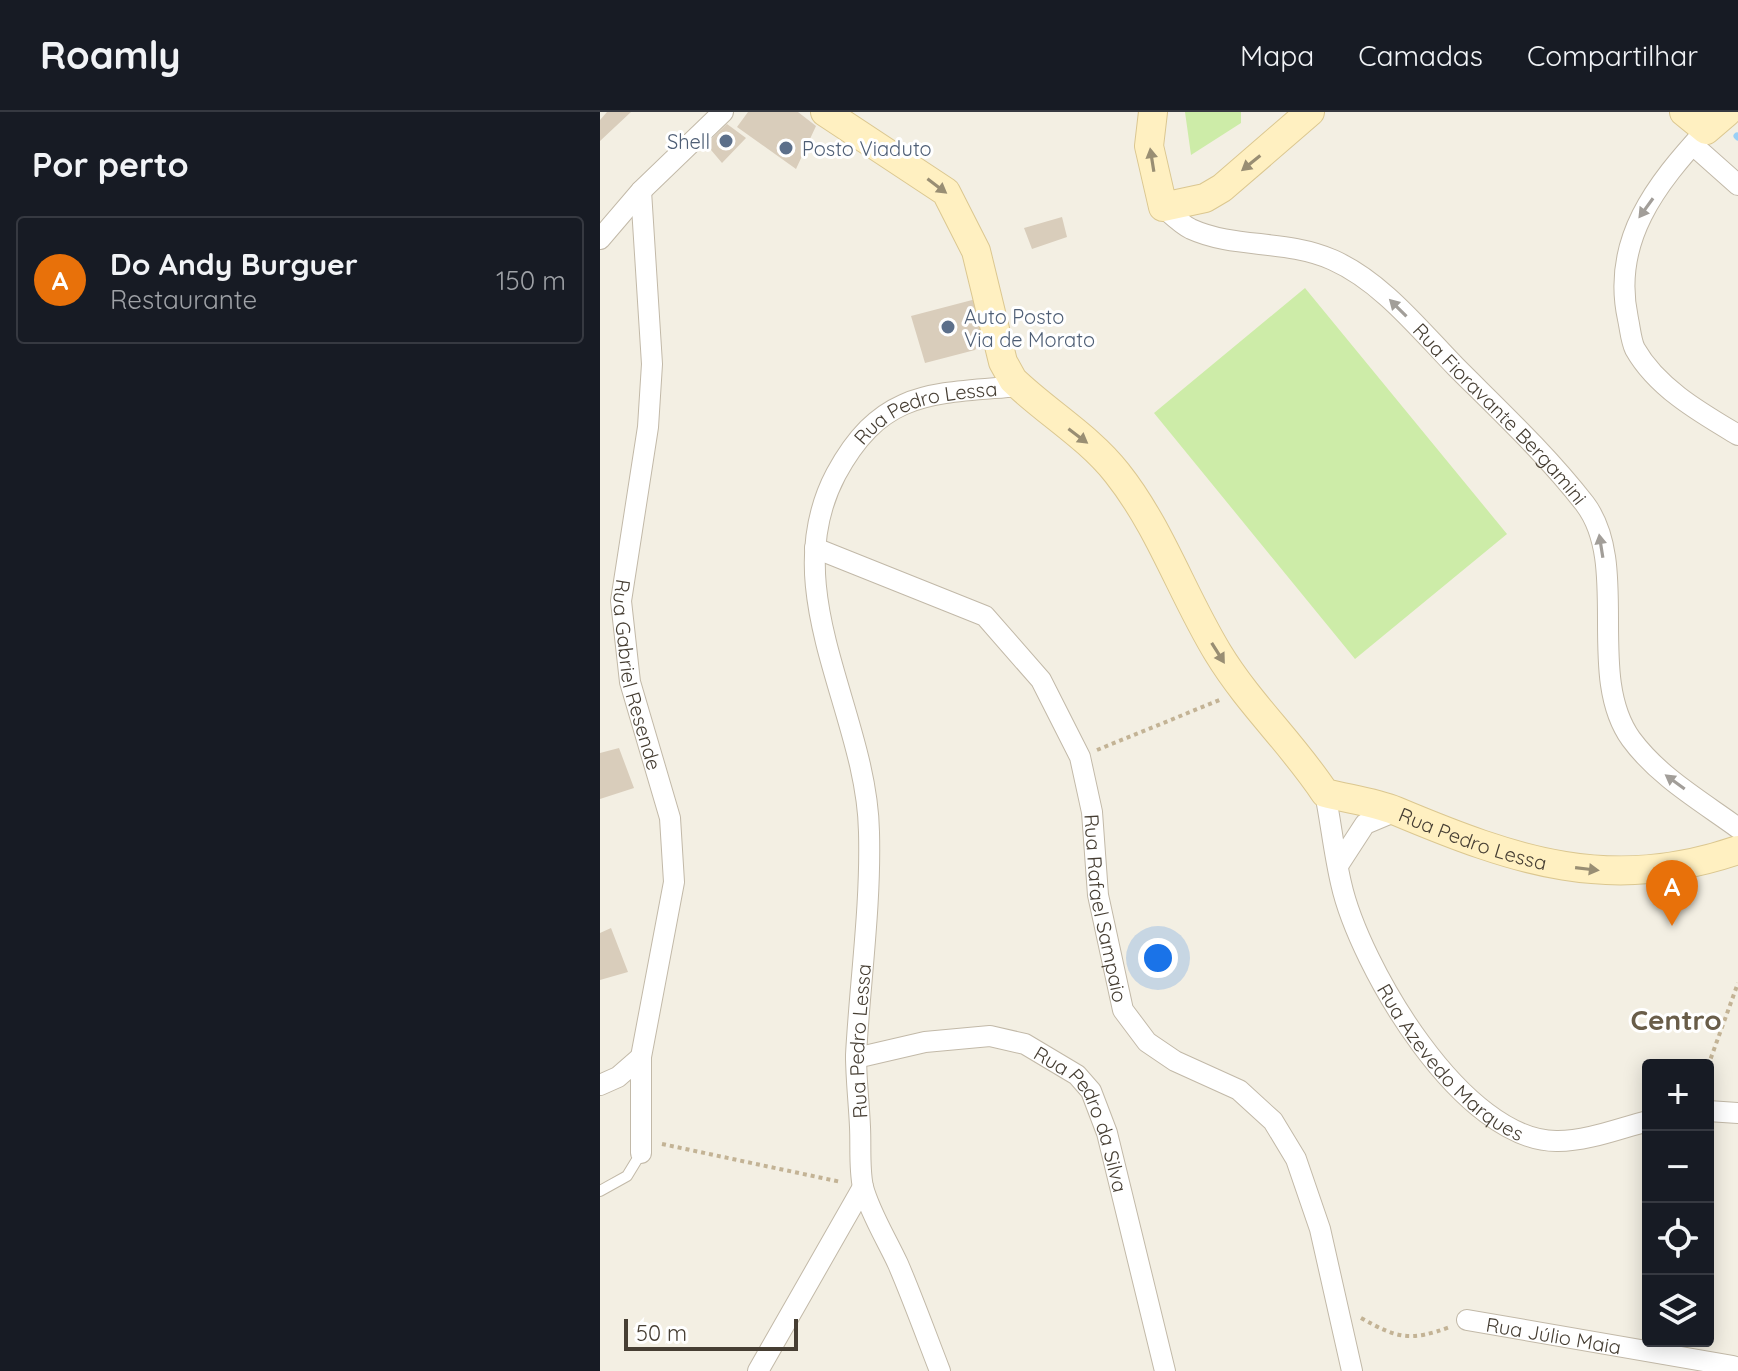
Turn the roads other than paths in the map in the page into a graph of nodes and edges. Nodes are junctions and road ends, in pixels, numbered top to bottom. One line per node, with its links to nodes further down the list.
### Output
1 (723, 112): 8 (street)
2 (825, 112): 11 (main road, one-way to 11)
3 (1153, 112): 9 (main road, one-way to 3)
4 (1310, 112): 9 (main road, one-way to 9)
5 (1684, 112): 6 (main road)
6 (1709, 129): 7 (street); 12 (street, one-way to 12)
7 (1738, 185)
8 (641, 191): 10 (street); 19 (street, Rua Gabriel Resende)
9 (1163, 207): 16 (street, Rua Fioravante Bergamini, one-way to 9)
10 (600, 239)
11 (1019, 386): 13 (street, Rua Pedro Lessa); 14 (main road, Rua Pedro Lessa, one-way to 14)
12 (1738, 435)
13 (815, 548): 20 (street, Rua Pedro Lessa); 33 (street, Rua Rafael Sampaio)
14 (1325, 793): 15 (main road, Rua Pedro Lessa); 18 (street, Rua Azevedo Marques)
15 (1396, 811): 17 (main road, Rua Pedro Lessa, one-way to 17); 18 (street)
16 (1738, 828)
17 (1738, 850)
18 (1339, 864): 24 (street, Rua Azevedo Marques)
19 (641, 1057): 21 (street); 25 (street, Rua Gabriel Resende)
20 (856, 1058): 26 (street, Rua Pedro Lessa); 32 (street, Rua Pedro da Silva)
21 (600, 1085)
22 (1714, 1111): 23 (street)
23 (1738, 1113)
24 (1642, 1122)
25 (641, 1146): 27 (lane)
26 (863, 1187): 30 (street); 31 (street, Rua Pedro Lessa)
27 (600, 1191)
28 (1467, 1320): 29 (street, Rua Júlio Maia)
29 (1734, 1365)
30 (758, 1371)
31 (940, 1371)
32 (1165, 1371)
33 (1352, 1371)

